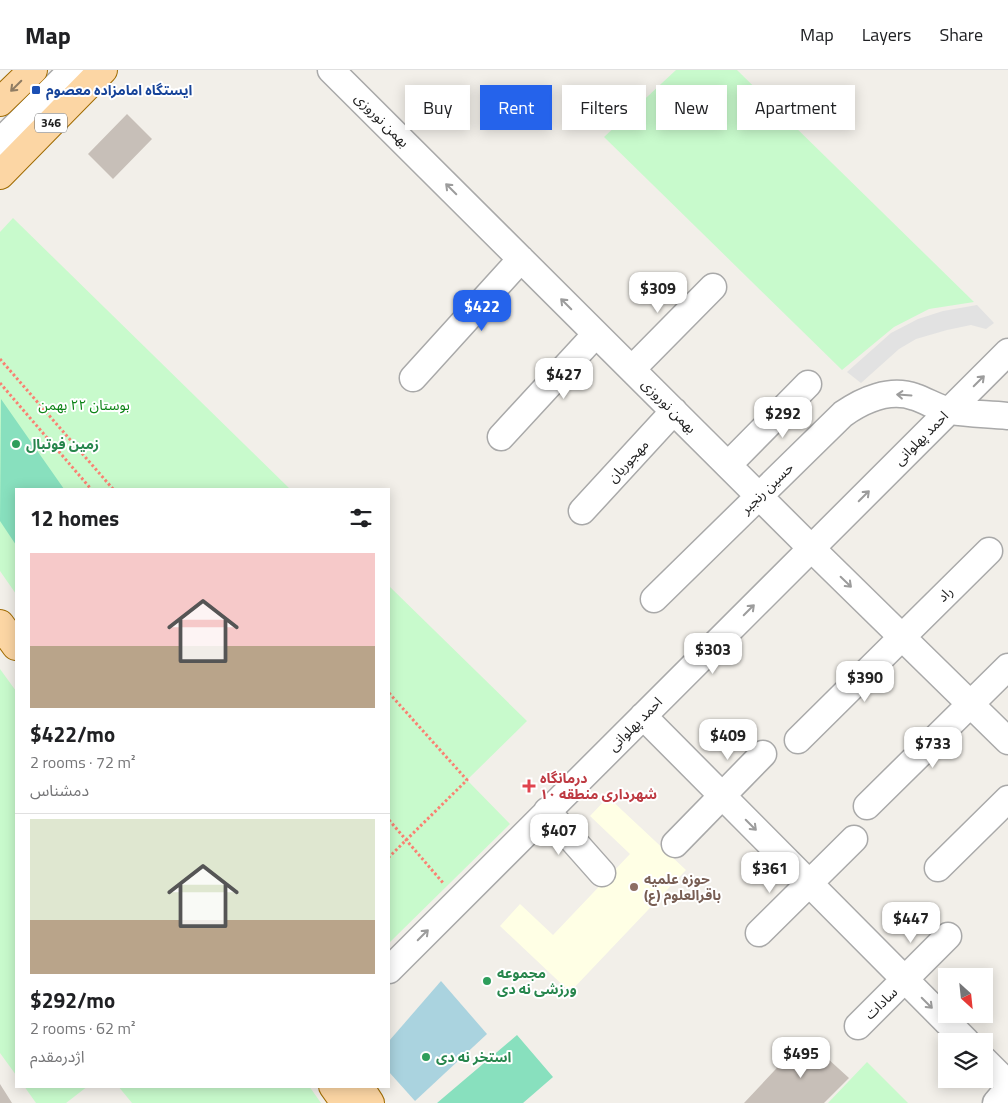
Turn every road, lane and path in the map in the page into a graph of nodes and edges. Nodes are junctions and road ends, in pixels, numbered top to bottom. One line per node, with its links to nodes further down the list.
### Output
1 (33, 70): 5 (main road, one-way to 5)
2 (72, 70): 6 (street)
3 (103, 70): 7 (main road, 346)
4 (331, 70): 8 (street, بهمن نوروزی, one-way to 4)
5 (0, 102)
6 (0, 142)
7 (0, 175)
8 (521, 259): 10 (street, بهمن نوروزی, one-way to 8); 14 (street)
9 (713, 287): 13 (street)
10 (596, 334): 13 (street, بهمن نوروزی); 22 (street)
11 (1008, 352): 18 (street, احمد پهلوانی, one-way to 11)
12 (0, 359): 25 (path)
13 (632, 369): 17 (street, بهمن نوروزی)
14 (413, 378)
15 (0, 382): 24 (path)
16 (808, 384): 23 (street)
17 (674, 411): 23 (street, بهمن نوروزی); 27 (street, مهجوریان)
18 (949, 411): 19 (street, حسین رنجبر); 26 (street, حسین رنجبر, one-way to 26); 28 (street, احمد پهلوانی, one-way to 18)
19 (982, 413): 20 (street, حسین رنجبر); 21 (street)
20 (1008, 416)
21 (1008, 431)
22 (501, 437)
23 (728, 465): 26 (street, بهمن نوروزی)
24 (90, 488)
25 (112, 488)
26 (759, 496): 28 (street, بهمن نوروزی); 30 (street, حسین رنجبر)
27 (582, 511)
28 (811, 548): 32 (street, بهمن نوروزی, one-way to 32); 37 (street, احمد پهلوانی, one-way to 28)
29 (989, 551): 32 (street, راد)
30 (654, 599)
31 (0, 624): 33 (main road)
32 (902, 637): 36 (street, بهمن نوروزی); 38 (street, راد)
33 (15, 645)
34 (1008, 667): 36 (street)
35 (390, 694): 47 (path)
36 (970, 703): 39 (street, بهمن نوروزی); 43 (street)
37 (643, 716): 41 (street); 44 (street, احمد پهلوانی)
38 (798, 740)
39 (1008, 741)
40 (763, 754): 41 (street)
41 (723, 796): 48 (street); 52 (street, one-way to 52)
42 (1008, 799): 50 (street)
43 (867, 806)
44 (547, 811): 51 (street); 53 (street, احمد پهلوانی)
45 (390, 821): 47 (path)
46 (854, 839): 52 (street)
47 (406, 840): 49 (path); 53 (path)
48 (675, 844)
49 (390, 856)
50 (938, 868)
51 (602, 873)
52 (810, 884): 54 (street); 57 (street)
53 (458, 900): 56 (street, احمد پهلوانی, one-way to 53)
54 (760, 933)
55 (948, 936): 57 (street, سادات)
56 (390, 969)
57 (905, 980): 58 (street, سادات); 59 (street, one-way to 59)
58 (858, 1026)
59 (958, 1033)
60 (993, 1069): 61 (street)
61 (1008, 1084)
62 (334, 1088): 65 (main road)
63 (360, 1088): 66 (main road)
64 (1008, 1089): 67 (street)
65 (345, 1103)
66 (370, 1103)
67 (996, 1103)

